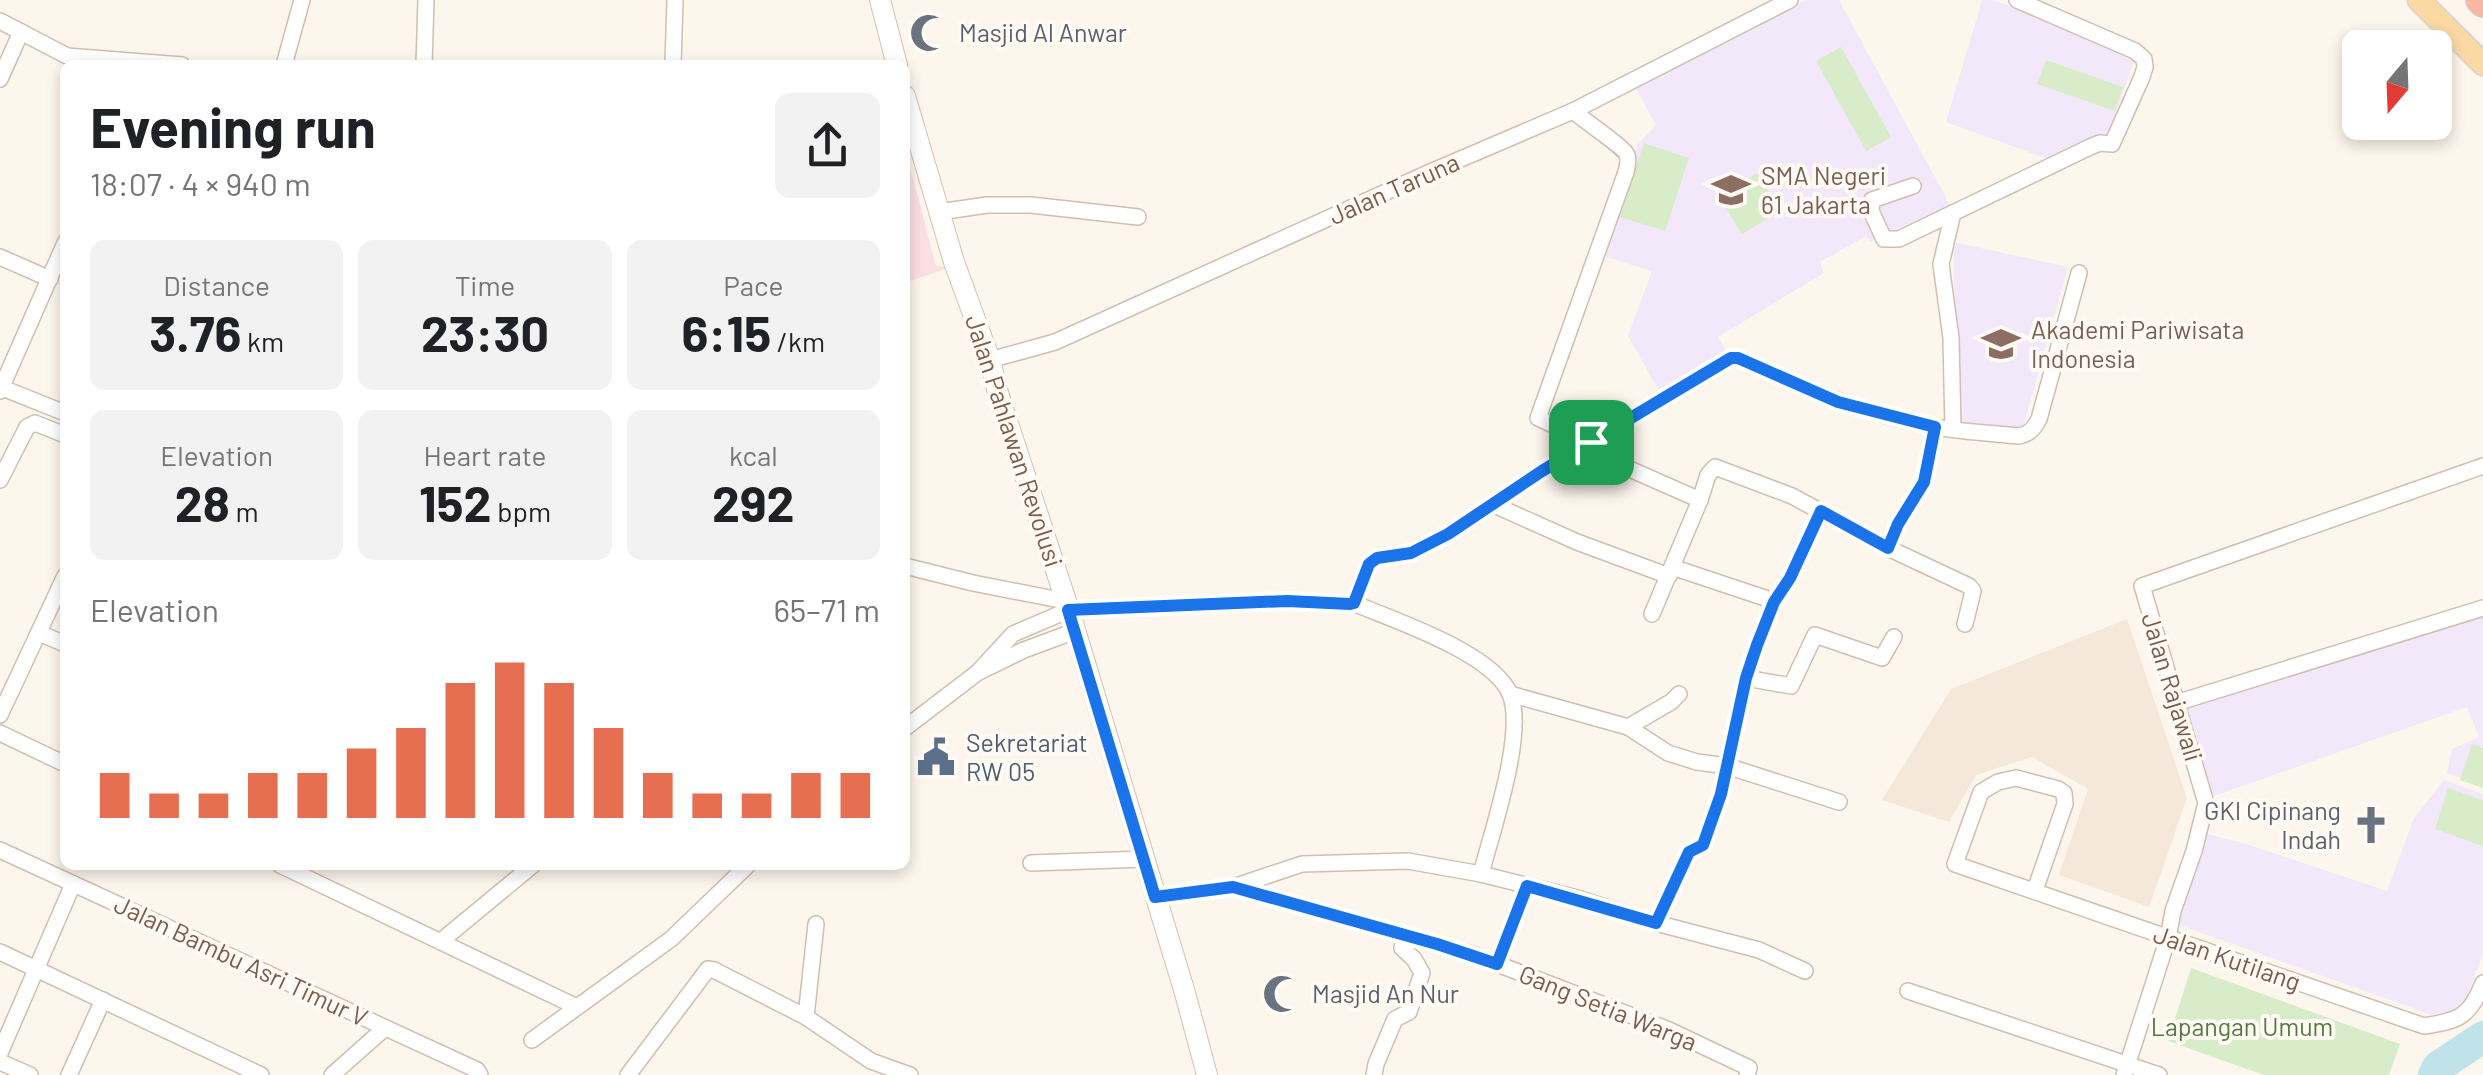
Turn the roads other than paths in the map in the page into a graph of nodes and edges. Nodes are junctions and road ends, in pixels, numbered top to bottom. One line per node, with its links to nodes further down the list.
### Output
1 (302, 0): 11 (street)
2 (426, 0): 12 (street)
3 (675, 0): 13 (street)
4 (880, 0): 14 (main road)
5 (1790, 0): 17 (street, Jalan Taruna)
6 (2017, 0): 21 (street)
7 (2419, 0): 15 (main road)
8 (0, 21): 9 (street)
9 (21, 32): 10 (street); 16 (street)
10 (112, 60)
11 (285, 60)
12 (424, 60)
13 (673, 60)
14 (895, 60)
15 (2483, 64)
16 (0, 79)
17 (1573, 110): 27 (street, Jalan Taruna); 33 (street)
18 (910, 113): 20 (main road, Jalan Pahlawan Revolusi)
19 (1913, 186): 21 (street)
20 (939, 212): 22 (street); 27 (main road, Jalan Pahlawan Revolusi)
21 (1953, 213): 31 (street)
22 (1138, 217)
23 (0, 256): 26 (street)
24 (60, 256): 26 (street)
25 (2079, 273): 31 (street)
26 (50, 279): 28 (street)
27 (990, 360): 45 (main road, Jalan Pahlawan Revolusi)
28 (0, 388): 29 (street)
29 (60, 411)
30 (1935, 427): 31 (street); 33 (street); 39 (street)
31 (1953, 429)
32 (60, 433): 35 (street)
33 (1586, 445): 36 (street); 37 (street)
34 (2483, 466): 57 (street, Jalan Rajawali)
35 (0, 480)
36 (1700, 500): 38 (street); 41 (street)
37 (1492, 504): 41 (street); 44 (street)
38 (1821, 511): 39 (street); 43 (street)
39 (1888, 548): 48 (street)
40 (910, 567): 45 (street)
41 (1670, 572): 43 (street); 47 (street)
42 (60, 587): 50 (street)
43 (1774, 602): 54 (street)
44 (1354, 603): 45 (street); 55 (street)
45 (1067, 605): 49 (main road, Jalan Pahlawan Revolusi); 53 (street)
46 (2483, 608): 57 (street)
47 (1652, 614)
48 (1965, 624)
49 (1074, 631): 53 (street); 66 (main road, Jalan Pahlawan Revolusi)
50 (39, 632): 52 (street); 58 (street)
51 (1894, 637): 54 (street)
52 (60, 642)
53 (978, 674): 59 (street)
54 (1746, 678): 63 (street)
55 (1510, 694): 60 (street); 72 (street)
56 (1679, 694): 60 (street)
57 (2176, 702): 82 (street, Jalan Rajawali)
58 (0, 716)
59 (910, 724)
60 (1628, 727): 63 (street)
61 (0, 733): 62 (street)
62 (60, 762)
63 (1727, 766): 64 (street); 79 (street)
64 (1839, 802)
65 (0, 850): 74 (street, Jalan Bambu Asri Timur V)
66 (1144, 858): 67 (street); 78 (main road, Jalan Pahlawan Revolusi)
67 (1031, 863)
68 (291, 870): 73 (street)
69 (325, 870): 73 (street)
70 (527, 870): 83 (street)
71 (743, 870): 91 (street)
72 (1481, 874): 75 (street, Gang Setia Warga); 76 (street, Gang Setia Warga)
73 (319, 883): 83 (street)
74 (72, 884): 86 (street); 93 (street, Jalan Bambu Asri Timur V)
75 (1527, 886): 79 (street, Gang Setia Warga); 85 (street)
76 (1233, 887): 78 (street, Gang Setia Warga); 81 (street, Gang Setia Warga)
77 (2034, 890): 77 (street, Jalan Kutilang); 82 (street, Jalan Kutilang)
78 (1155, 897): 108 (main road, Jalan Pahlawan Revolusi)
79 (1656, 923): 87 (street, Gang Setia Warga)
80 (816, 924): 92 (street)
81 (1404, 934): 85 (street, Gang Setia Warga); 109 (street)
82 (2168, 938): 88 (street, Jalan Kutilang); 98 (street, Jalan Rajawali)
83 (441, 941): 91 (street)
84 (0, 952): 86 (street)
85 (1497, 964): 99 (street, Gang Setia Warga)
86 (35, 968): 90 (street); 95 (street)
87 (1806, 971)
88 (2483, 983)
89 (1908, 992): 98 (street)
90 (103, 1000): 101 (street); 102 (street)
91 (577, 1007): 94 (street)
92 (806, 1016): 96 (street); 105 (street)
93 (386, 1028): 103 (street); 104 (street, Jalan Bambu Asri Timur V)
94 (532, 1040)
95 (0, 1053)
96 (870, 1061): 106 (street); 107 (street)
97 (0, 1062): 100 (street)
98 (2126, 1070): 110 (street)
99 (1748, 1072)
100 (30, 1075)
101 (69, 1075)
102 (260, 1075)
103 (332, 1075)
104 (480, 1075)
105 (628, 1075)
106 (857, 1075)
107 (910, 1075)
108 (1207, 1075)
109 (1374, 1075)
110 (2159, 1075)

